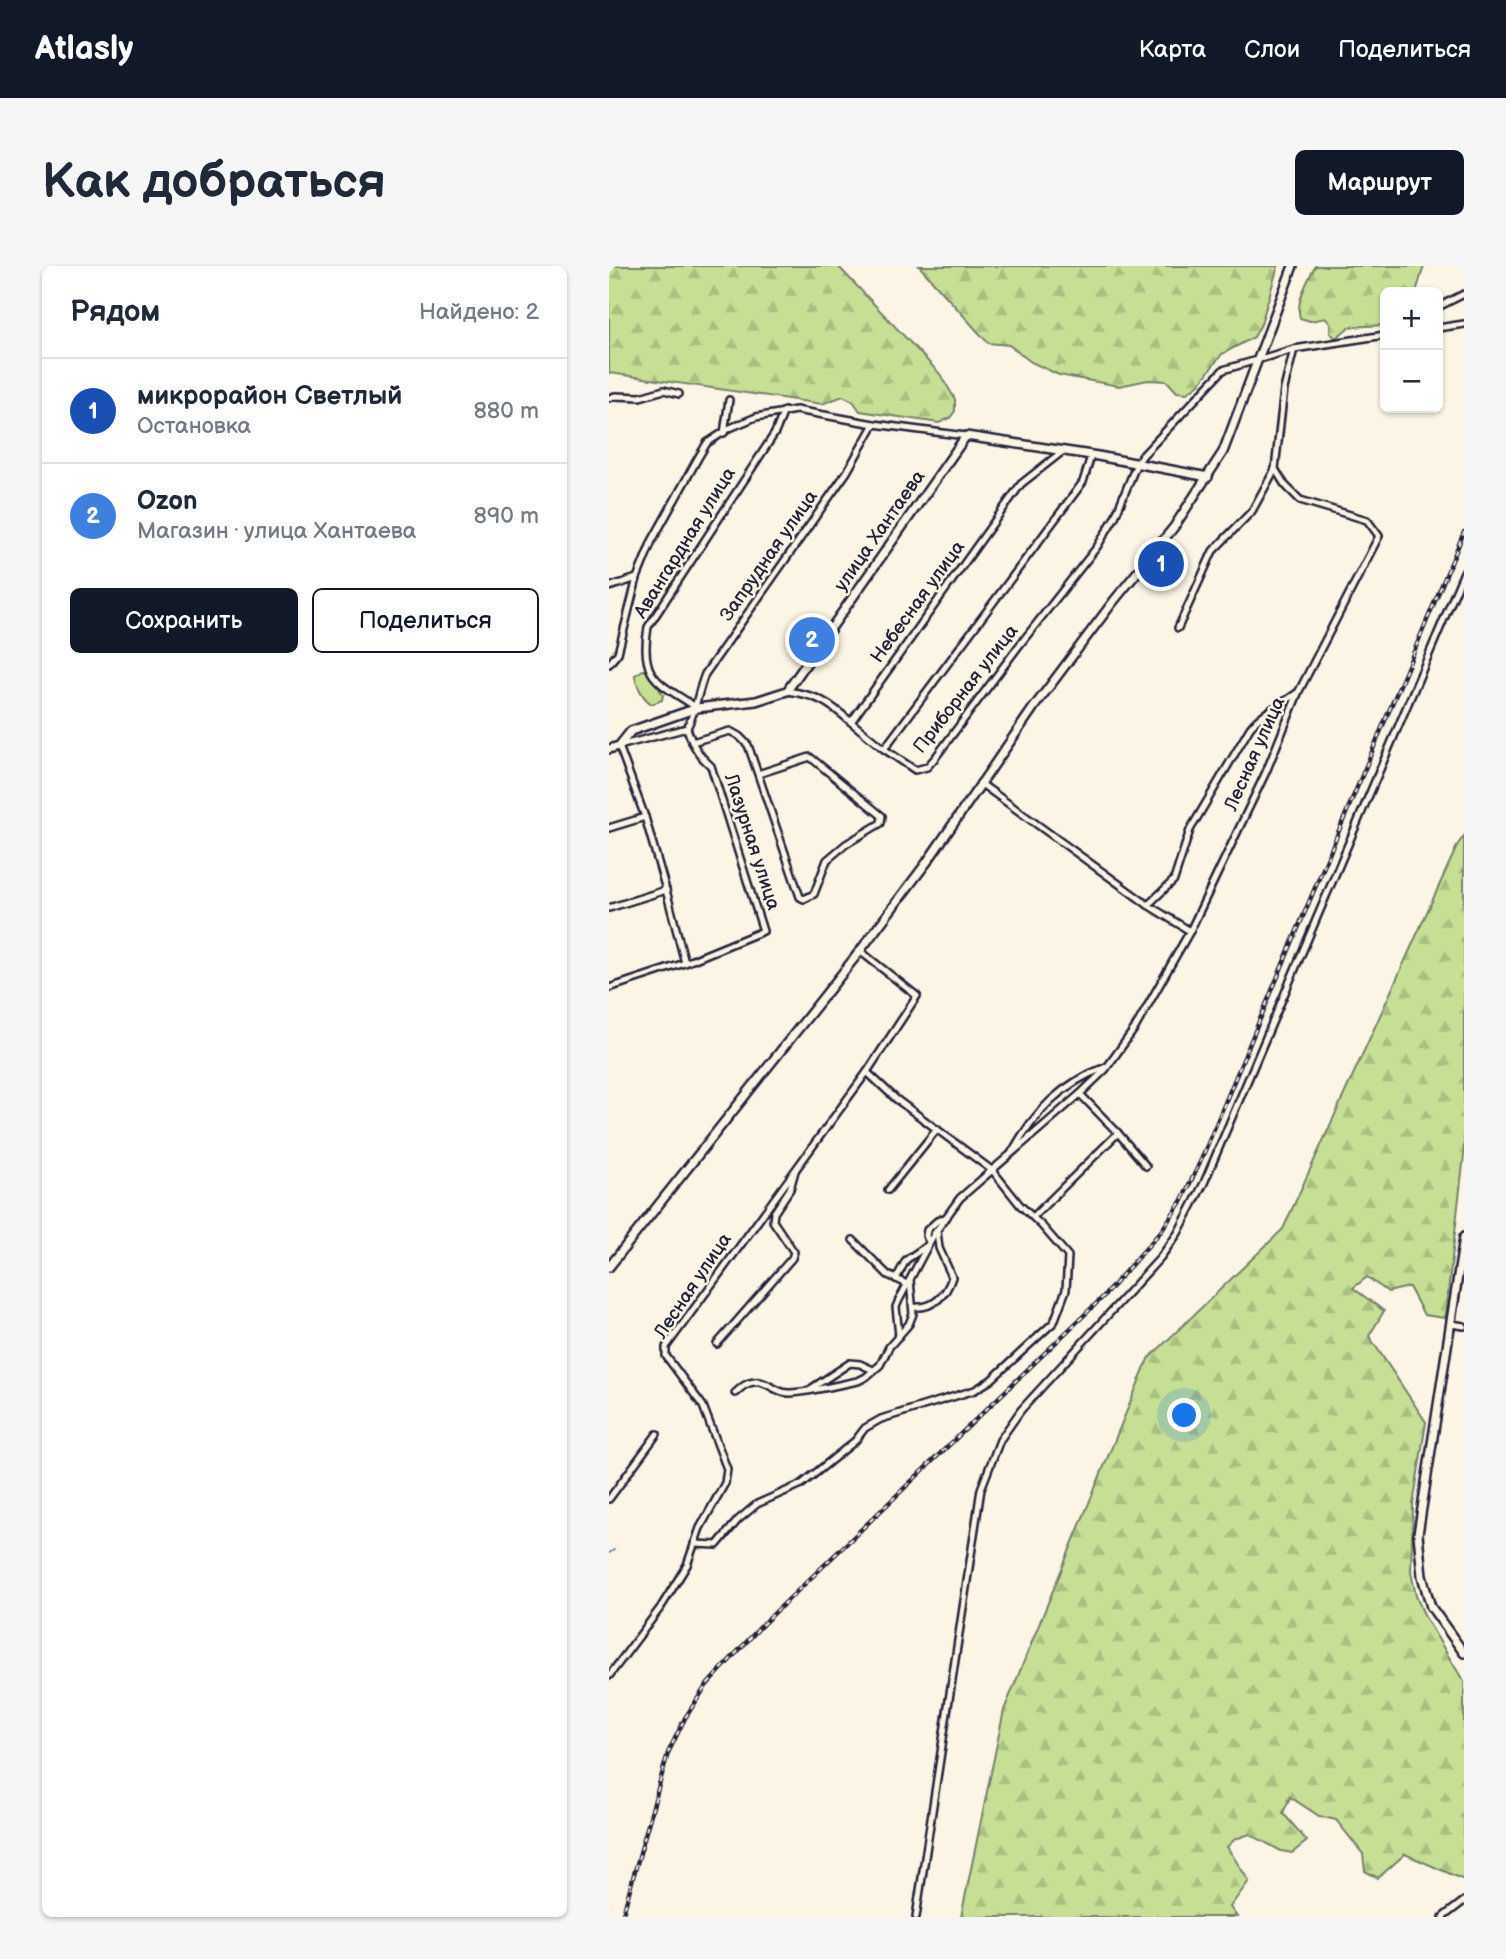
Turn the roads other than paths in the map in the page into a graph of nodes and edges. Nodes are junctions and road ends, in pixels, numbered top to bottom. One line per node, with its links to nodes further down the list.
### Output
1 (1293, 266): 8 (street)
2 (1464, 294): 3 (street)
3 (1443, 304)
4 (1464, 324): 5 (street)
5 (1443, 327)
6 (1380, 336): 7 (street)
7 (1294, 349): 8 (street); 19 (street)
8 (1259, 358): 18 (street); 20 (street)
9 (680, 394): 10 (street)
10 (609, 398)
11 (729, 400): 14 (street)
12 (784, 411): 13 (street); 14 (street); 28 (street, Авангардная улица)
13 (874, 424): 15 (street); 28 (street, Запрудная улица)
14 (724, 433): 22 (street)
15 (966, 436): 16 (street); 26 (street, улица Хантаева)
16 (1063, 451): 17 (street); 29 (street, Небесная улица)
17 (1091, 456): 18 (street); 34 (street, Приборная улица)
18 (1137, 463): 20 (street); 34 (street, Приборная улица)
19 (1275, 469): 24 (street); 27 (street, Лесная улица)
20 (1208, 477): 36 (street)
21 (1464, 572): 79 (street)
22 (637, 578): 23 (street); 25 (street)
23 (609, 587)
24 (1178, 628)
25 (609, 664)
26 (787, 691): 28 (street); 29 (street)
27 (1299, 691): 40 (street); 42 (street, Лесная улица)
28 (697, 708): 30 (street); 32 (street)
29 (851, 722): 34 (street)
30 (687, 727): 31 (street, Лазурная улица); 32 (street)
31 (692, 743): 35 (street); 44 (street, Лазурная улица)
32 (619, 746): 33 (street); 37 (street)
33 (609, 749)
34 (884, 749)
35 (758, 775): 35 (street)
36 (980, 783): 40 (street); 43 (street)
37 (645, 817): 38 (street); 39 (street)
38 (609, 828)
39 (666, 890): 41 (street); 44 (street)
40 (1148, 905): 42 (street)
41 (609, 908)
42 (1190, 931): 46 (street, Лесная улица)
43 (860, 951): 47 (street, Лесная улица); 62 (street)
44 (685, 963): 45 (street, Лазурная улица)
45 (609, 988)
46 (1107, 1066): 48 (street, Лесная улица); 51 (street)
47 (867, 1072): 49 (street); 53 (street, Лесная улица)
48 (1080, 1094): 50 (street); 51 (street, Лесная улица)
49 (937, 1129): 54 (street); 55 (street)
50 (1118, 1133): 52 (street); 57 (street)
51 (1009, 1157): 54 (street, Лесная улица)
52 (1146, 1166)
53 (796, 1168): 69 (street); 75 (street, Лесная улица)
54 (993, 1171): 56 (street, Лесная улица); 57 (street)
55 (888, 1190)
56 (947, 1217): 58 (street, Лесная улица); 61 (street)
57 (1033, 1217): 75 (street)
58 (937, 1231): 61 (street, Лесная улица); 65 (street)
59 (1464, 1237): 66 (street)
60 (853, 1240): 63 (street)
61 (929, 1244): 63 (street); 64 (street, Лесная улица)
62 (609, 1267)
63 (896, 1279): 64 (street)
64 (908, 1282): 65 (street); 68 (street, Лесная улица)
65 (913, 1307): 68 (street)
66 (1451, 1324): 67 (street); 76 (street)
67 (1464, 1326)
68 (899, 1336): 70 (street)
69 (717, 1344)
70 (873, 1370): 71 (street); 71 (street)
71 (811, 1389): 72 (street)
72 (735, 1394)
73 (657, 1434): 74 (street)
74 (609, 1499)
75 (694, 1544): 77 (street, Лесная улица)
76 (1464, 1653)
77 (609, 1675)
78 (1464, 1901): 80 (street)
79 (916, 1917)
80 (1443, 1917)

